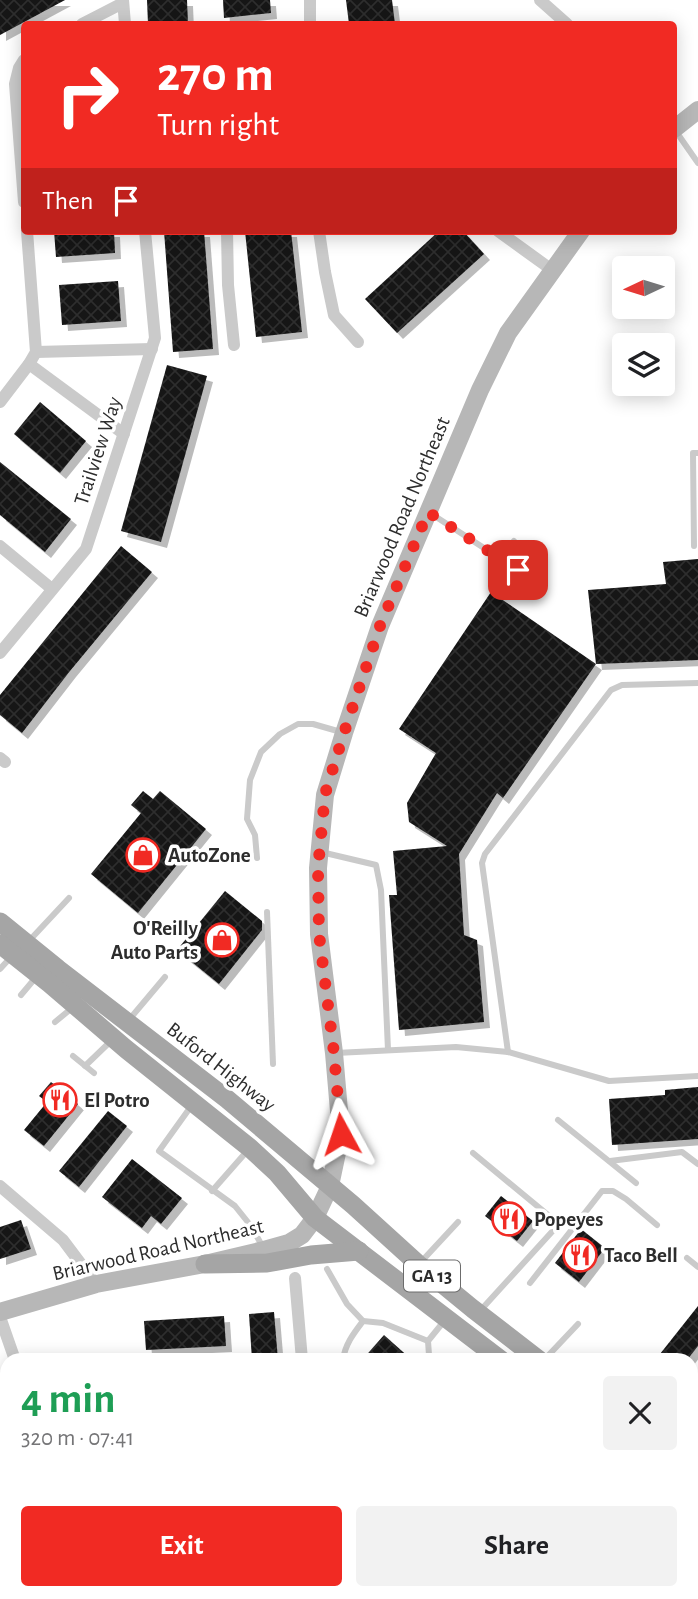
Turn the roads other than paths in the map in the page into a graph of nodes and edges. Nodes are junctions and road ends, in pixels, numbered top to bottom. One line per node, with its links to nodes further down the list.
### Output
1 (310, 0): 6 (street)
2 (540, 0): 7 (street)
3 (123, 2): 4 (street); 5 (street)
4 (88, 21)
5 (125, 21)
6 (310, 21)
7 (564, 21)
8 (21, 65): 12 (street)
9 (698, 110): 10 (street)
10 (677, 126)
11 (677, 132): 13 (lane)
12 (21, 153)
13 (698, 163)
14 (27, 235): 24 (street)
15 (145, 235): 23 (street, Trailview Way)
16 (227, 235): 22 (street)
17 (320, 235): 21 (street)
18 (504, 235): 20 (street)
19 (578, 235): 20 (street, Briarwood Road Northeast)
20 (552, 270): 29 (street, Briarwood Road Northeast)
21 (358, 342)
22 (234, 345)
23 (152, 349): 24 (street); 27 (street, Trailview Way)
24 (36, 352): 25 (street)
25 (29, 364): 26 (street); 27 (street)
26 (0, 402)
27 (124, 434): 35 (street, Trailview Way)
28 (698, 453): 32 (lane)
29 (428, 512): 34 (lane); 38 (street, Briarwood Road Northeast)
30 (514, 541): 34 (lane)
31 (0, 546): 35 (street)
32 (694, 546)
33 (543, 556): 34 (lane)
34 (500, 558)
35 (52, 589): 36 (street, Trailview Way)
36 (0, 653)
37 (698, 683): 53 (lane)
38 (344, 733): 39 (street, Briarwood Road Northeast); 40 (lane)
39 (320, 852): 52 (lane); 54 (street, Briarwood Road Northeast)
40 (257, 858)
41 (69, 898): 44 (lane)
42 (267, 912): 56 (lane)
43 (0, 922): 44 (main road, Buford Highway / GA 13)
44 (10, 953): 45 (main road, Buford Highway / GA 13); 50 (main road, Buford Highway / GA 13)
45 (38, 975): 47 (lane); 48 (main road, Buford Highway / GA 13)
46 (165, 977): 50 (lane)
47 (21, 995)
48 (75, 1006): 49 (lane); 51 (main road, Buford Highway / GA 13)
49 (55, 1022)
50 (127, 1022): 67 (main road, Buford Highway / GA 13)
51 (114, 1038): 57 (lane); 60 (main road, Buford Highway / GA 13)
52 (388, 1050): 53 (lane); 54 (lane)
53 (508, 1052): 59 (lane)
54 (334, 1053): 67 (street, Briarwood Road Northeast)
55 (73, 1056): 57 (lane)
56 (273, 1065)
57 (85, 1066): 58 (lane)
58 (94, 1073)
59 (698, 1076)
60 (193, 1103): 62 (main road, Buford Highway / GA 13); 69 (lane)
61 (558, 1120): 64 (lane)
62 (250, 1148): 69 (lane); 70 (main road, Buford Highway / GA 13)
63 (473, 1153): 83 (lane)
64 (609, 1161): 65 (lane); 66 (lane)
65 (698, 1164)
66 (636, 1183)
67 (330, 1186): 70 (street, Briarwood Road Northeast); 77 (main road, Buford Highway / GA 13)
68 (0, 1187): 82 (street)
69 (212, 1191): 73 (lane)
70 (315, 1218): 73 (street, Briarwood Road Northeast); 74 (main road, Buford Highway / GA 13)
71 (458, 1222): 77 (lane)
72 (657, 1225): 81 (lane)
73 (264, 1250): 76 (street, Briarwood Road Northeast)
74 (359, 1251): 76 (main road); 85 (main road, Buford Highway / GA 13)
75 (687, 1258): 78 (lane)
76 (205, 1264): 82 (street, Briarwood Road Northeast)
77 (418, 1264): 83 (main road, Buford Highway / GA 13)
78 (698, 1267)
79 (327, 1269): 86 (lane)
80 (295, 1278): 90 (street)
81 (530, 1283)
82 (96, 1284): 84 (street, Briarwood Road Northeast)
83 (478, 1313): 94 (main road, Buford Highway / GA 13)
84 (0, 1315): 89 (street)
85 (446, 1319): 88 (lane); 93 (main road, Buford Highway / GA 13)
86 (363, 1321): 88 (lane); 91 (lane)
87 (578, 1324): 95 (lane)
88 (428, 1341): 92 (lane)
89 (13, 1353)
90 (301, 1353)
91 (344, 1353)
92 (429, 1353)
93 (492, 1353)
94 (532, 1353)
95 (548, 1353)

